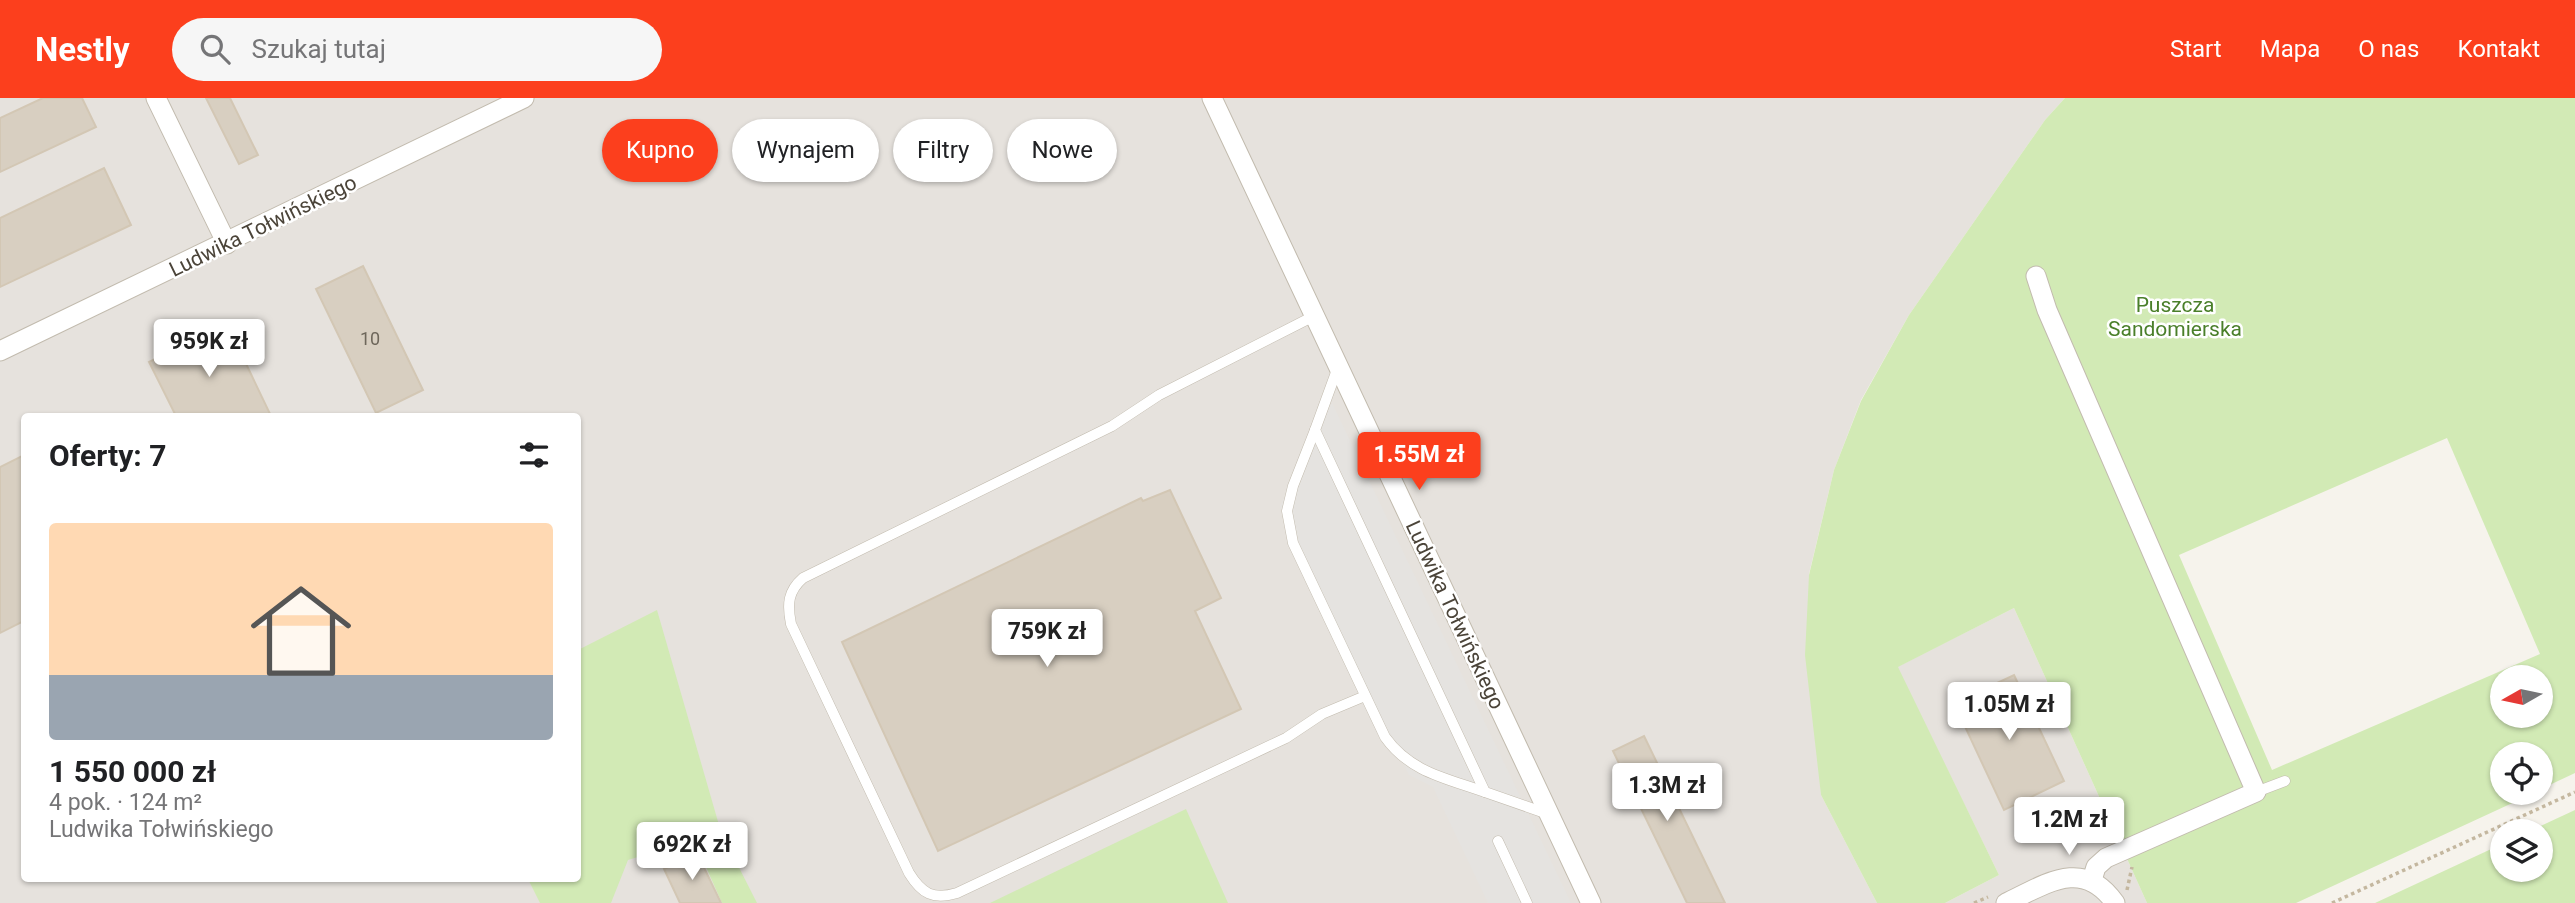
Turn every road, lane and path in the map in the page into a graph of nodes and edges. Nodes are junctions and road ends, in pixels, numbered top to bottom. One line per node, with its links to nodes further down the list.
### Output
1 (156, 98): 4 (street)
2 (524, 98): 4 (street, Ludwika Tołwińskiego)
3 (1212, 98): 6 (street, Ludwika Tołwińskiego)
4 (226, 244): 7 (street, Ludwika Tołwińskiego)
5 (2036, 276): 12 (street)
6 (1314, 316): 8 (street, Ludwika Tołwińskiego); 10 (lane)
7 (0, 351)
8 (1338, 366): 9 (lane); 15 (street, Ludwika Tołwińskiego)
9 (1315, 430): 10 (lane); 14 (lane)
10 (1365, 696): 14 (lane)
11 (2285, 780): 12 (lane)
12 (2256, 792): 17 (street)
13 (2575, 792): 22 (path)
14 (1485, 793): 15 (lane)
15 (1549, 814): 19 (street, Ludwika Tołwińskiego)
16 (1498, 841): 18 (lane)
17 (2092, 880): 20 (street); 21 (street)
18 (1527, 903)
19 (1591, 903)
20 (2006, 903)
21 (2115, 903)
22 (2332, 903)

